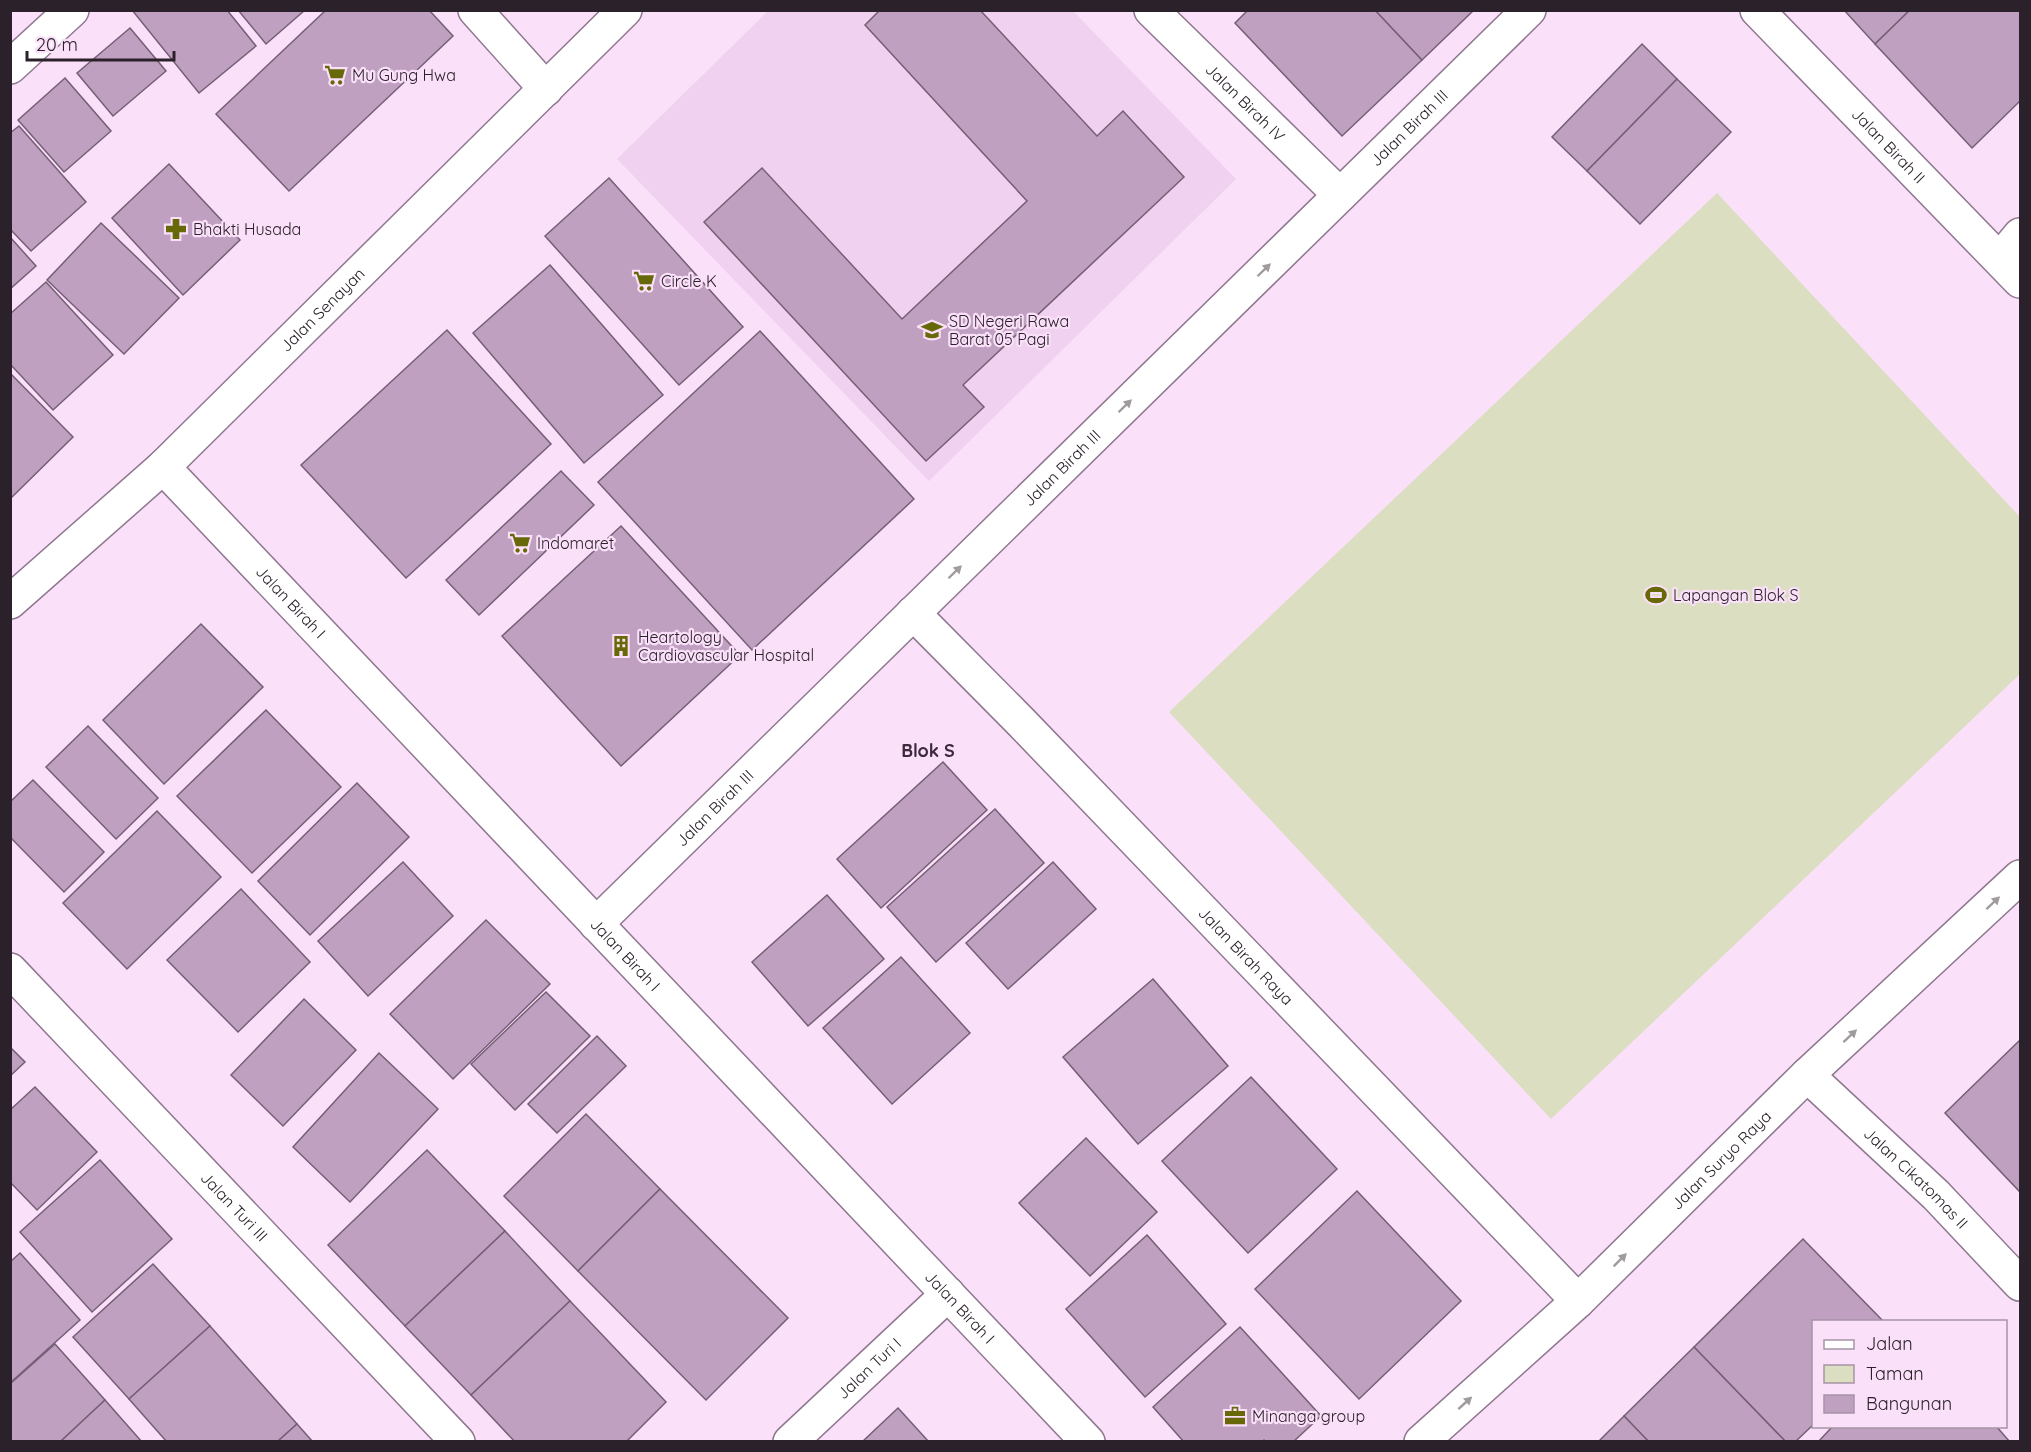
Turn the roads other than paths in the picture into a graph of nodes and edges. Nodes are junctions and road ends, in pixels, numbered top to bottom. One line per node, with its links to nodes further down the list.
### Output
1 (72, 10): 7 (street)
2 (475, 10): 8 (street)
3 (625, 10): 8 (street, Jalan Senayan)
4 (1151, 10): 9 (street, Jalan Birah IV)
5 (1529, 10): 9 (street, Jalan Birah III)
6 (1757, 10): 10 (street, Jalan Birah II)
7 (11, 62)
8 (546, 89): 11 (street, Jalan Senayan)
9 (1340, 195): 13 (street, Jalan Birah III, one-way to 9)
10 (2014, 259)
11 (163, 467): 12 (street, Jalan Senayan); 15 (street, Jalan Birah I)
12 (10, 602)
13 (913, 613): 15 (street, Jalan Birah III); 20 (street, Jalan Birah Raya)
14 (2020, 877): 17 (street, Jalan Suryo Raya, one-way to 14)
15 (596, 924): 19 (street, Jalan Birah I)
16 (10, 970): 21 (street, Jalan Turi III)
17 (1808, 1075): 18 (street, Jalan Cikatomas II); 20 (street, Jalan Suryo Raya, one-way to 17)
18 (2020, 1284)
19 (948, 1294): 22 (street, Jalan Turi I); 23 (street, Jalan Birah I)
20 (1578, 1301): 24 (street, Jalan Suryo Raya, one-way to 20)
21 (458, 1442)
22 (789, 1442)
23 (1088, 1442)
24 (1421, 1442)

